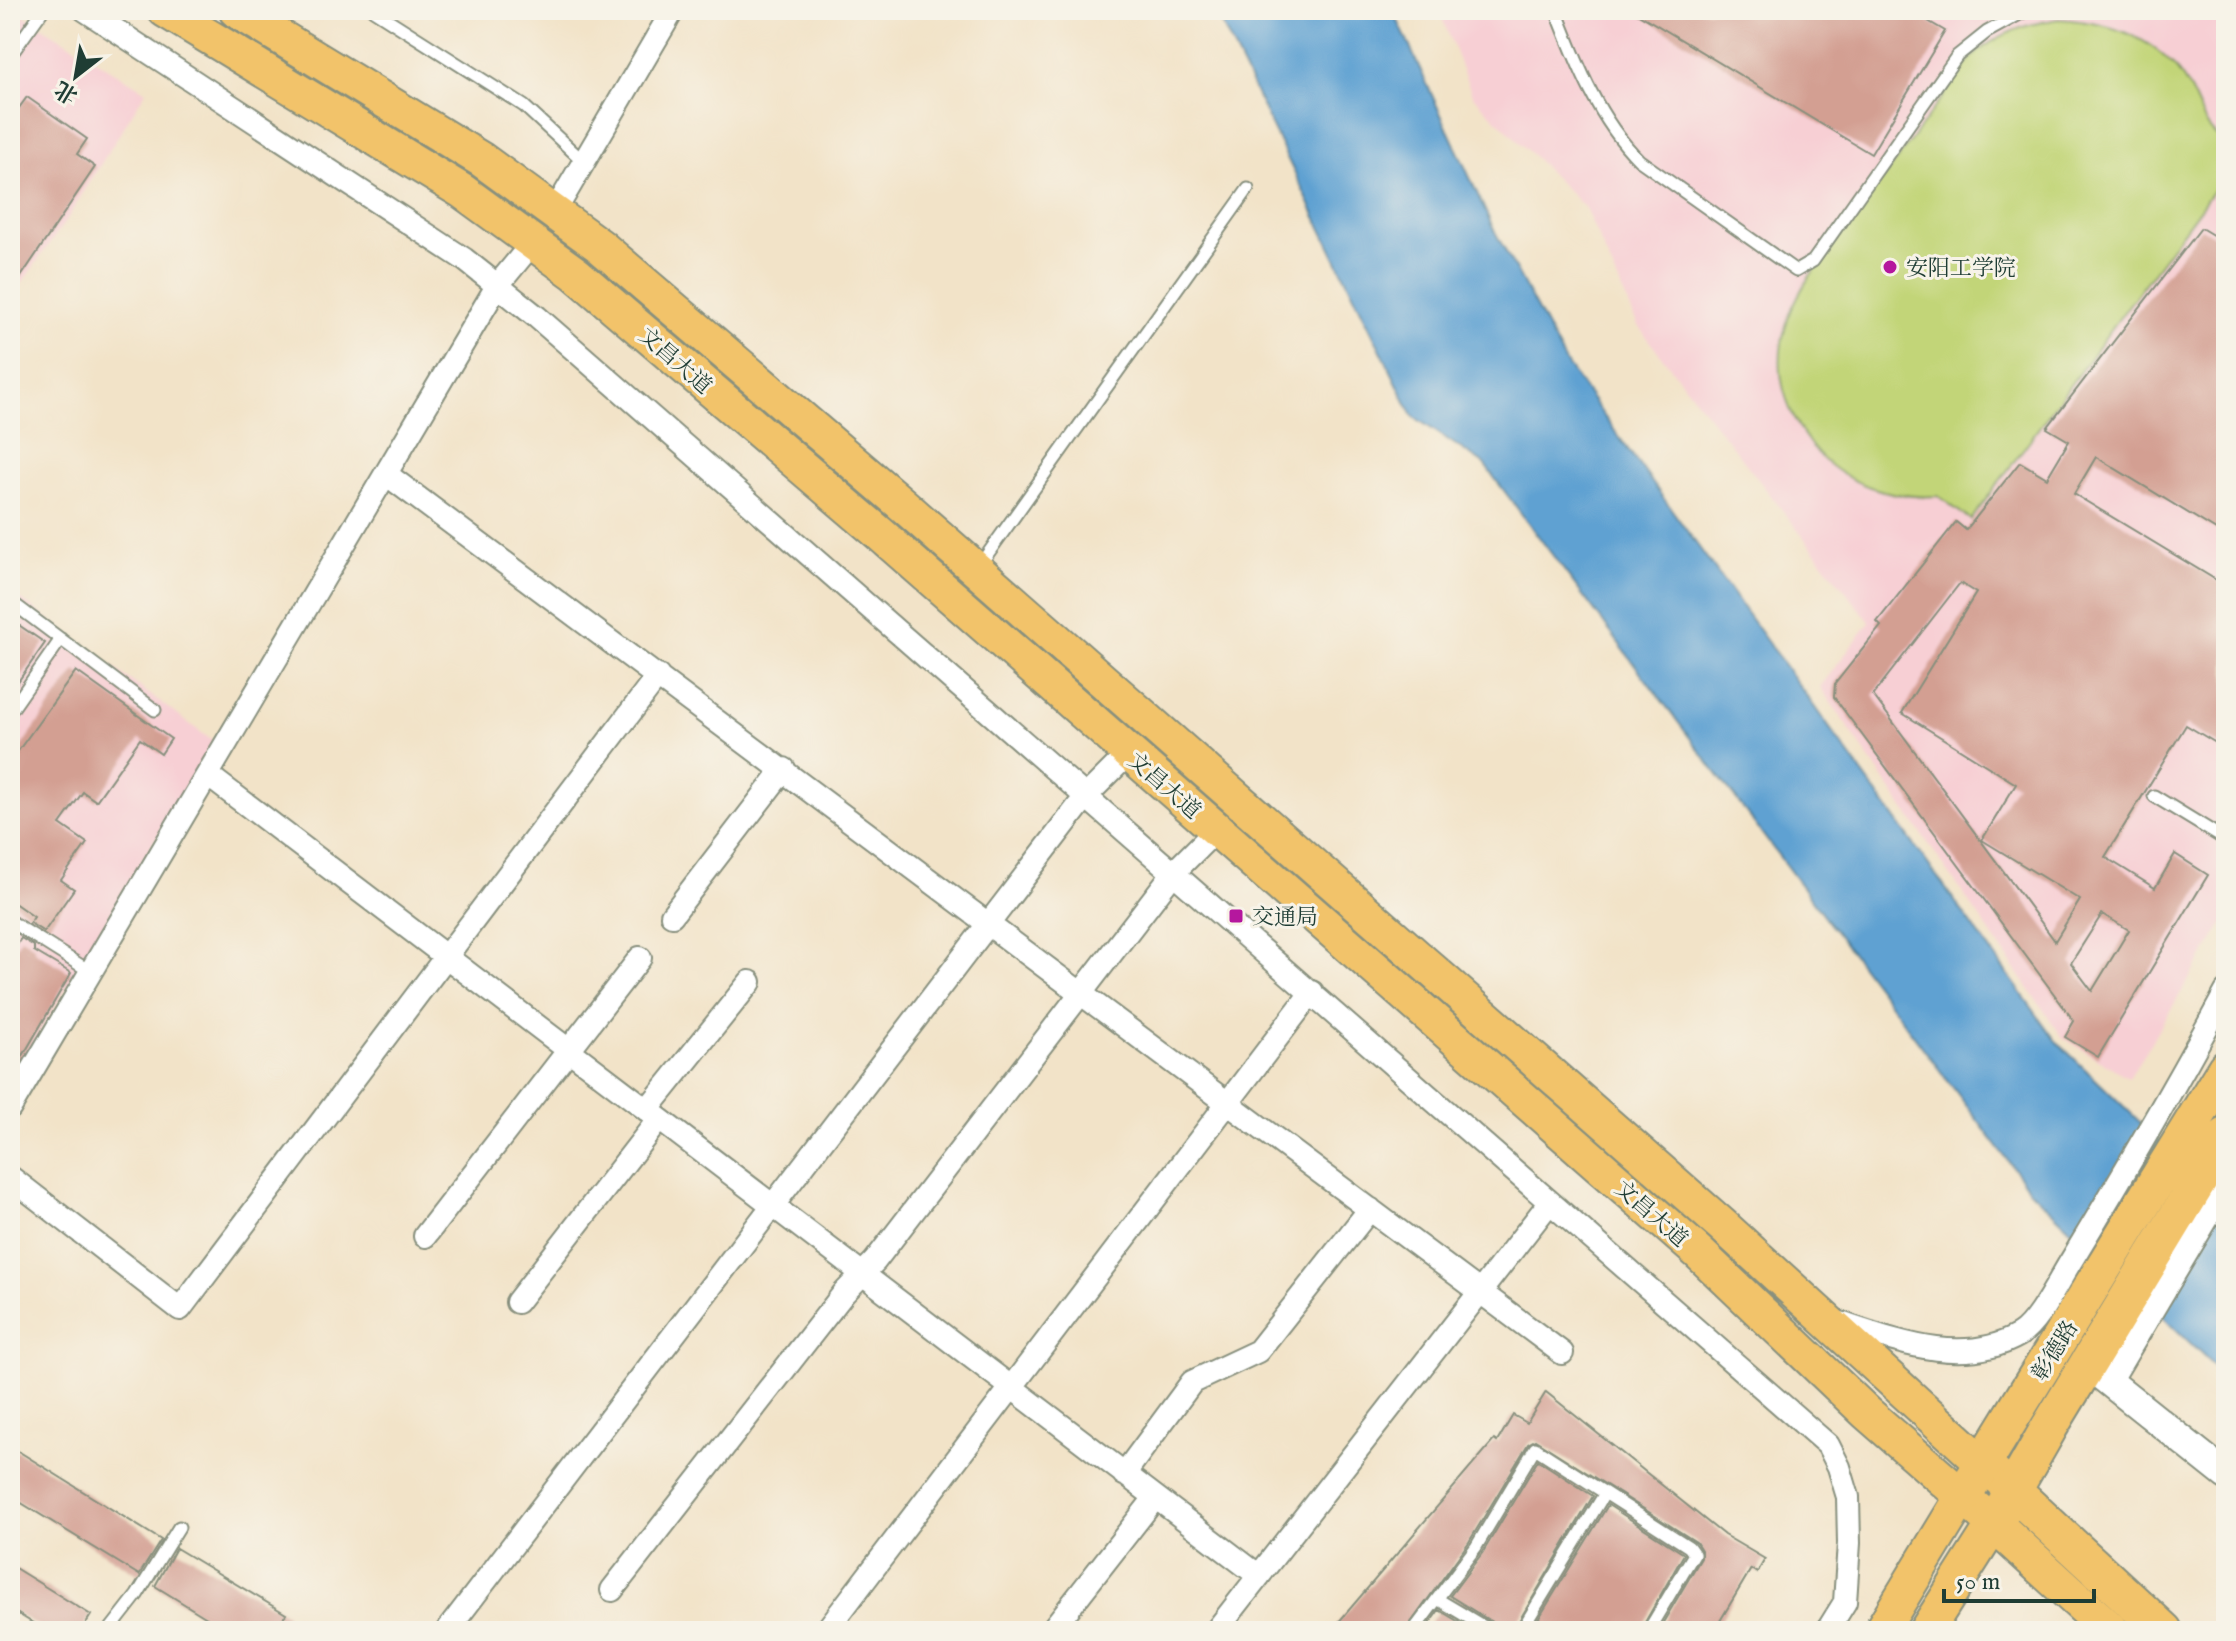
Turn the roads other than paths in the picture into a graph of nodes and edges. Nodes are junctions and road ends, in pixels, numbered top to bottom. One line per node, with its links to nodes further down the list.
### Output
1 (43, 10): 9 (lane)
2 (85, 10): 14 (street)
3 (165, 10): 13 (main road, 文昌大道)
4 (236, 10): 12 (main road, 文昌大道)
5 (373, 10): 10 (lane)
6 (673, 10): 10 (street)
7 (1556, 10): 8 (lane)
8 (2027, 10)
9 (10, 56)
10 (584, 162): 12 (street)
11 (1248, 189): 16 (lane)
12 (555, 211): 16 (main road, 文昌大道)
13 (534, 241): 14 (street); 22 (main road, 文昌大道)
14 (497, 286): 15 (street); 25 (street)
15 (386, 474): 19 (street); 24 (street)
16 (976, 570): 56 (main road, 文昌大道)
17 (10, 601): 18 (lane)
18 (61, 639): 20 (lane); 21 (lane)
19 (658, 676): 23 (street); 33 (street)
20 (155, 710)
21 (10, 712)
22 (1129, 753): 25 (street); 27 (main road, 文昌大道)
23 (784, 769): 30 (street); 32 (street)
24 (209, 776): 33 (street); 35 (street)
25 (1087, 795): 29 (street); 32 (street)
26 (2154, 796): 28 (lane)
27 (1216, 830): 29 (street); 65 (main road, 文昌大道)
28 (2226, 840)
29 (1174, 872): 37 (street); 38 (street)
30 (672, 915)
31 (10, 921): 35 (lane)
32 (989, 923): 37 (street); 49 (street)
33 (446, 957): 40 (street); 47 (street)
34 (640, 958): 40 (street)
35 (92, 972): 43 (street)
36 (750, 982): 44 (street)
37 (1082, 992): 42 (street); 52 (street)
38 (1312, 992): 42 (street); 48 (street)
39 (2226, 992): 45 (street)
40 (568, 1050): 44 (street); 51 (street)
41 (2226, 1068): 45 (highway, 彰德路)
42 (1228, 1102): 50 (street); 59 (street)
43 (10, 1108)
44 (653, 1115): 49 (street); 54 (street)
45 (2166, 1136): 55 (highway, 彰德路)
46 (2220, 1163): 58 (highway, 彰德路)
47 (10, 1177)
48 (1550, 1202): 53 (street); 81 (street)
49 (772, 1206): 52 (street); 73 (street)
50 (1370, 1209): 53 (street); 61 (street)
51 (425, 1236)
52 (862, 1274): 59 (street); 70 (street)
53 (1481, 1292): 57 (street); 69 (street)
54 (517, 1302)
55 (2063, 1304): 56 (street); 60 (highway, 彰德路)
56 (1822, 1318): 60 (main road, 文昌大道)
57 (1562, 1353)
58 (2099, 1374): 62 (street); 63 (highway, 彰德路)
59 (1011, 1388): 61 (street); 74 (street)
60 (1983, 1464): 63 (main road, 文昌大道); 65 (highway, 彰德路)
61 (1124, 1474): 66 (street)
62 (2226, 1475)
63 (2013, 1491): 67 (highway, 彰德路); 85 (highway, 文昌大道)
64 (1605, 1493): 71 (lane); 79 (lane); 80 (lane)
65 (1963, 1496): 67 (main road, 文昌大道); 82 (main road, 彰德路)
66 (1155, 1498): 69 (street); 75 (street)
67 (1994, 1524): 83 (main road, 彰德路); 84 (highway, 文昌大道)
68 (179, 1527): 72 (lane)
69 (1259, 1576): 76 (street)
70 (612, 1590)
71 (1439, 1600): 77 (lane); 78 (lane)
72 (109, 1631)
73 (447, 1631)
74 (826, 1631)
75 (1051, 1631)
76 (1216, 1631)
77 (1413, 1631)
78 (1491, 1631)
79 (1521, 1631)
80 (1648, 1631)
81 (1827, 1631)
82 (1881, 1631)
83 (1926, 1631)
84 (2111, 1631)
85 (2164, 1631)

